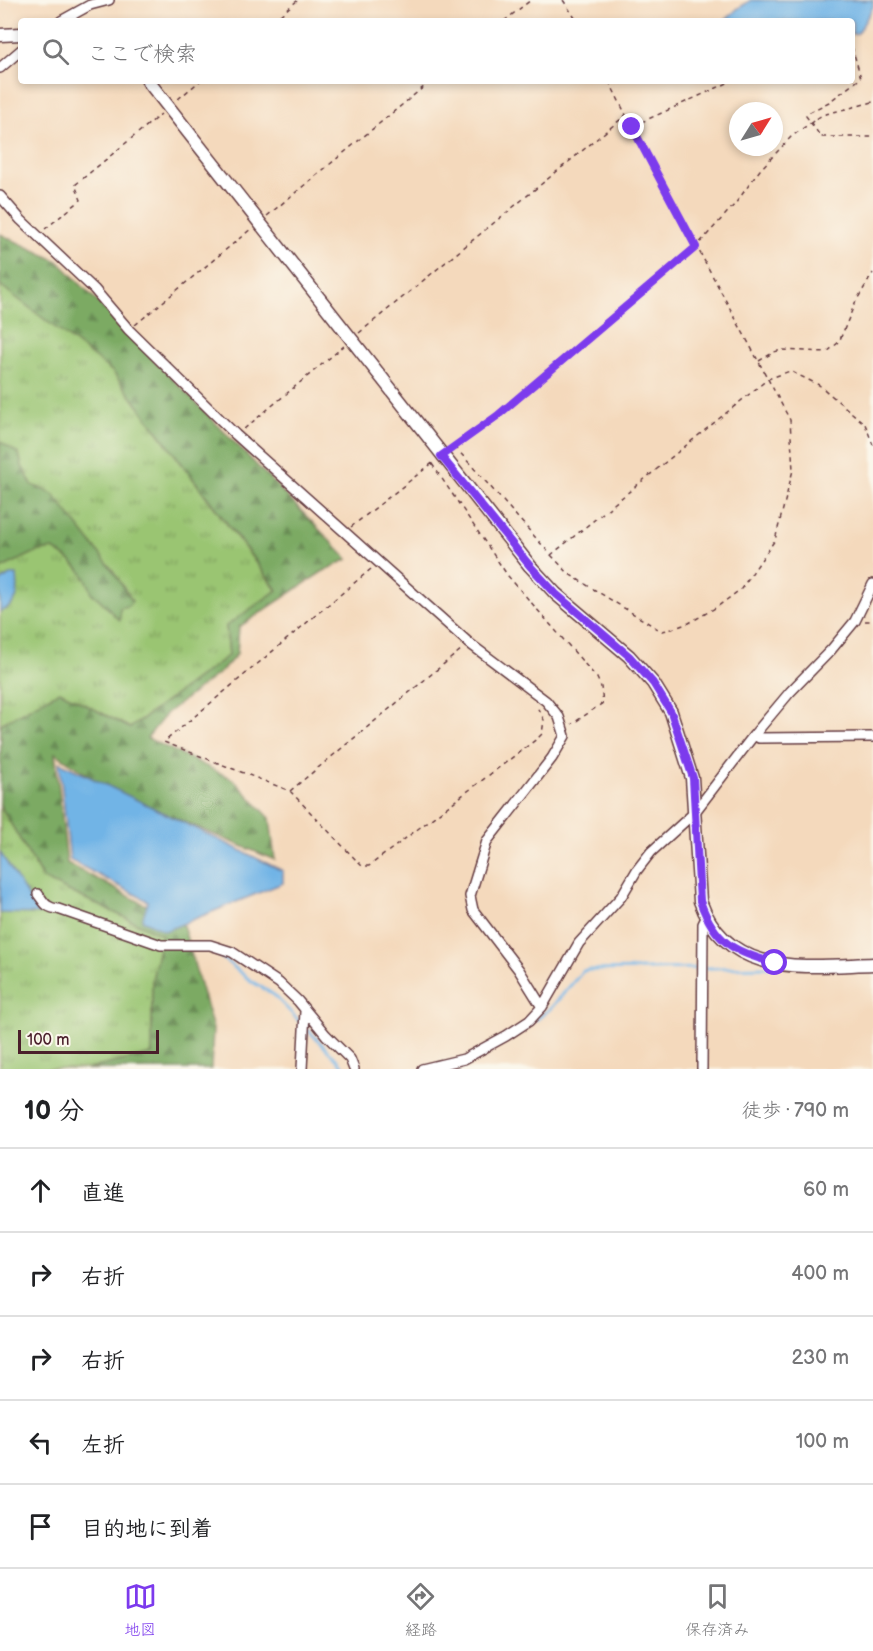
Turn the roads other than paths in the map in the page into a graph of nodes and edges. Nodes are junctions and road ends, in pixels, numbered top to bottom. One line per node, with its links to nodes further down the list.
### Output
1 (110, 0): 2 (street)
2 (66, 18)
3 (18, 34): 4 (street)
4 (0, 35)
5 (18, 53): 6 (street)
6 (0, 68)
7 (150, 84): 12 (street)
8 (0, 196): 16 (street)
9 (873, 584): 10 (street)
10 (754, 735): 11 (street); 12 (street)
11 (873, 737)
12 (694, 813): 14 (street); 16 (street)
13 (38, 894): 17 (street)
14 (706, 918): 15 (street); 21 (street)
15 (873, 964)
16 (542, 1007): 20 (street)
17 (305, 1011): 18 (street); 19 (street)
18 (302, 1069)
19 (354, 1069)
20 (422, 1069)
21 (702, 1069)

